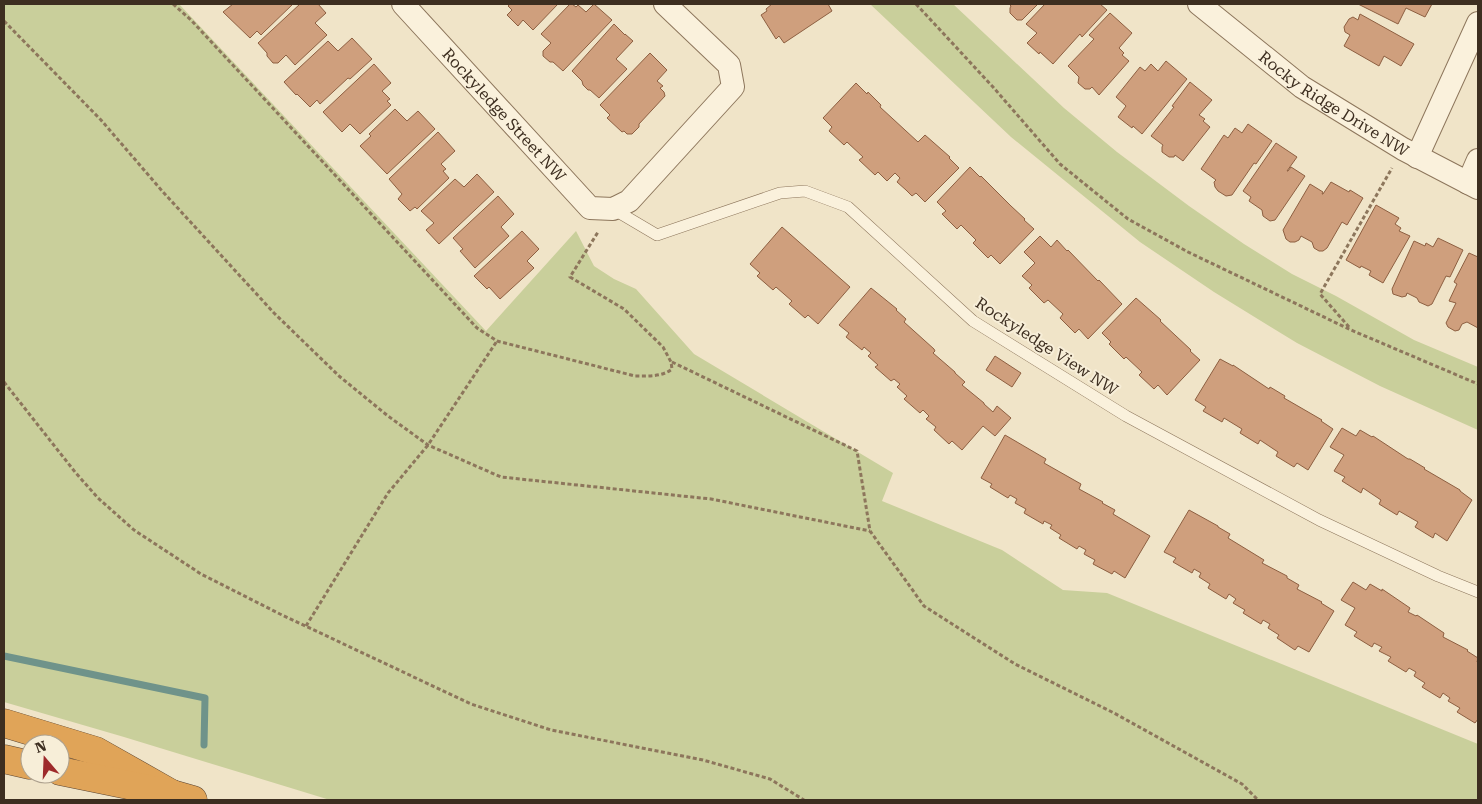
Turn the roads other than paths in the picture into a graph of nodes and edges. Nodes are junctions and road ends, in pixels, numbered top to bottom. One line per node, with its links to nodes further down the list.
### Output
1 (403, 4): 8 (street, Rockyledge Street NW)
2 (665, 4): 8 (street)
3 (1199, 4): 5 (street, Rocky Ridge Drive NW)
4 (1478, 23): 5 (street)
5 (1410, 153): 7 (street, Rocky Ridge Drive NW)
6 (1478, 160): 7 (street)
7 (1473, 186)
8 (613, 209): 9 (lane, Rockyledge View NW)
9 (1478, 592)
10 (4, 724): 14 (highway)
11 (4, 759): 12 (highway)
12 (20, 763)
13 (70, 773): 14 (highway)
14 (182, 797)

